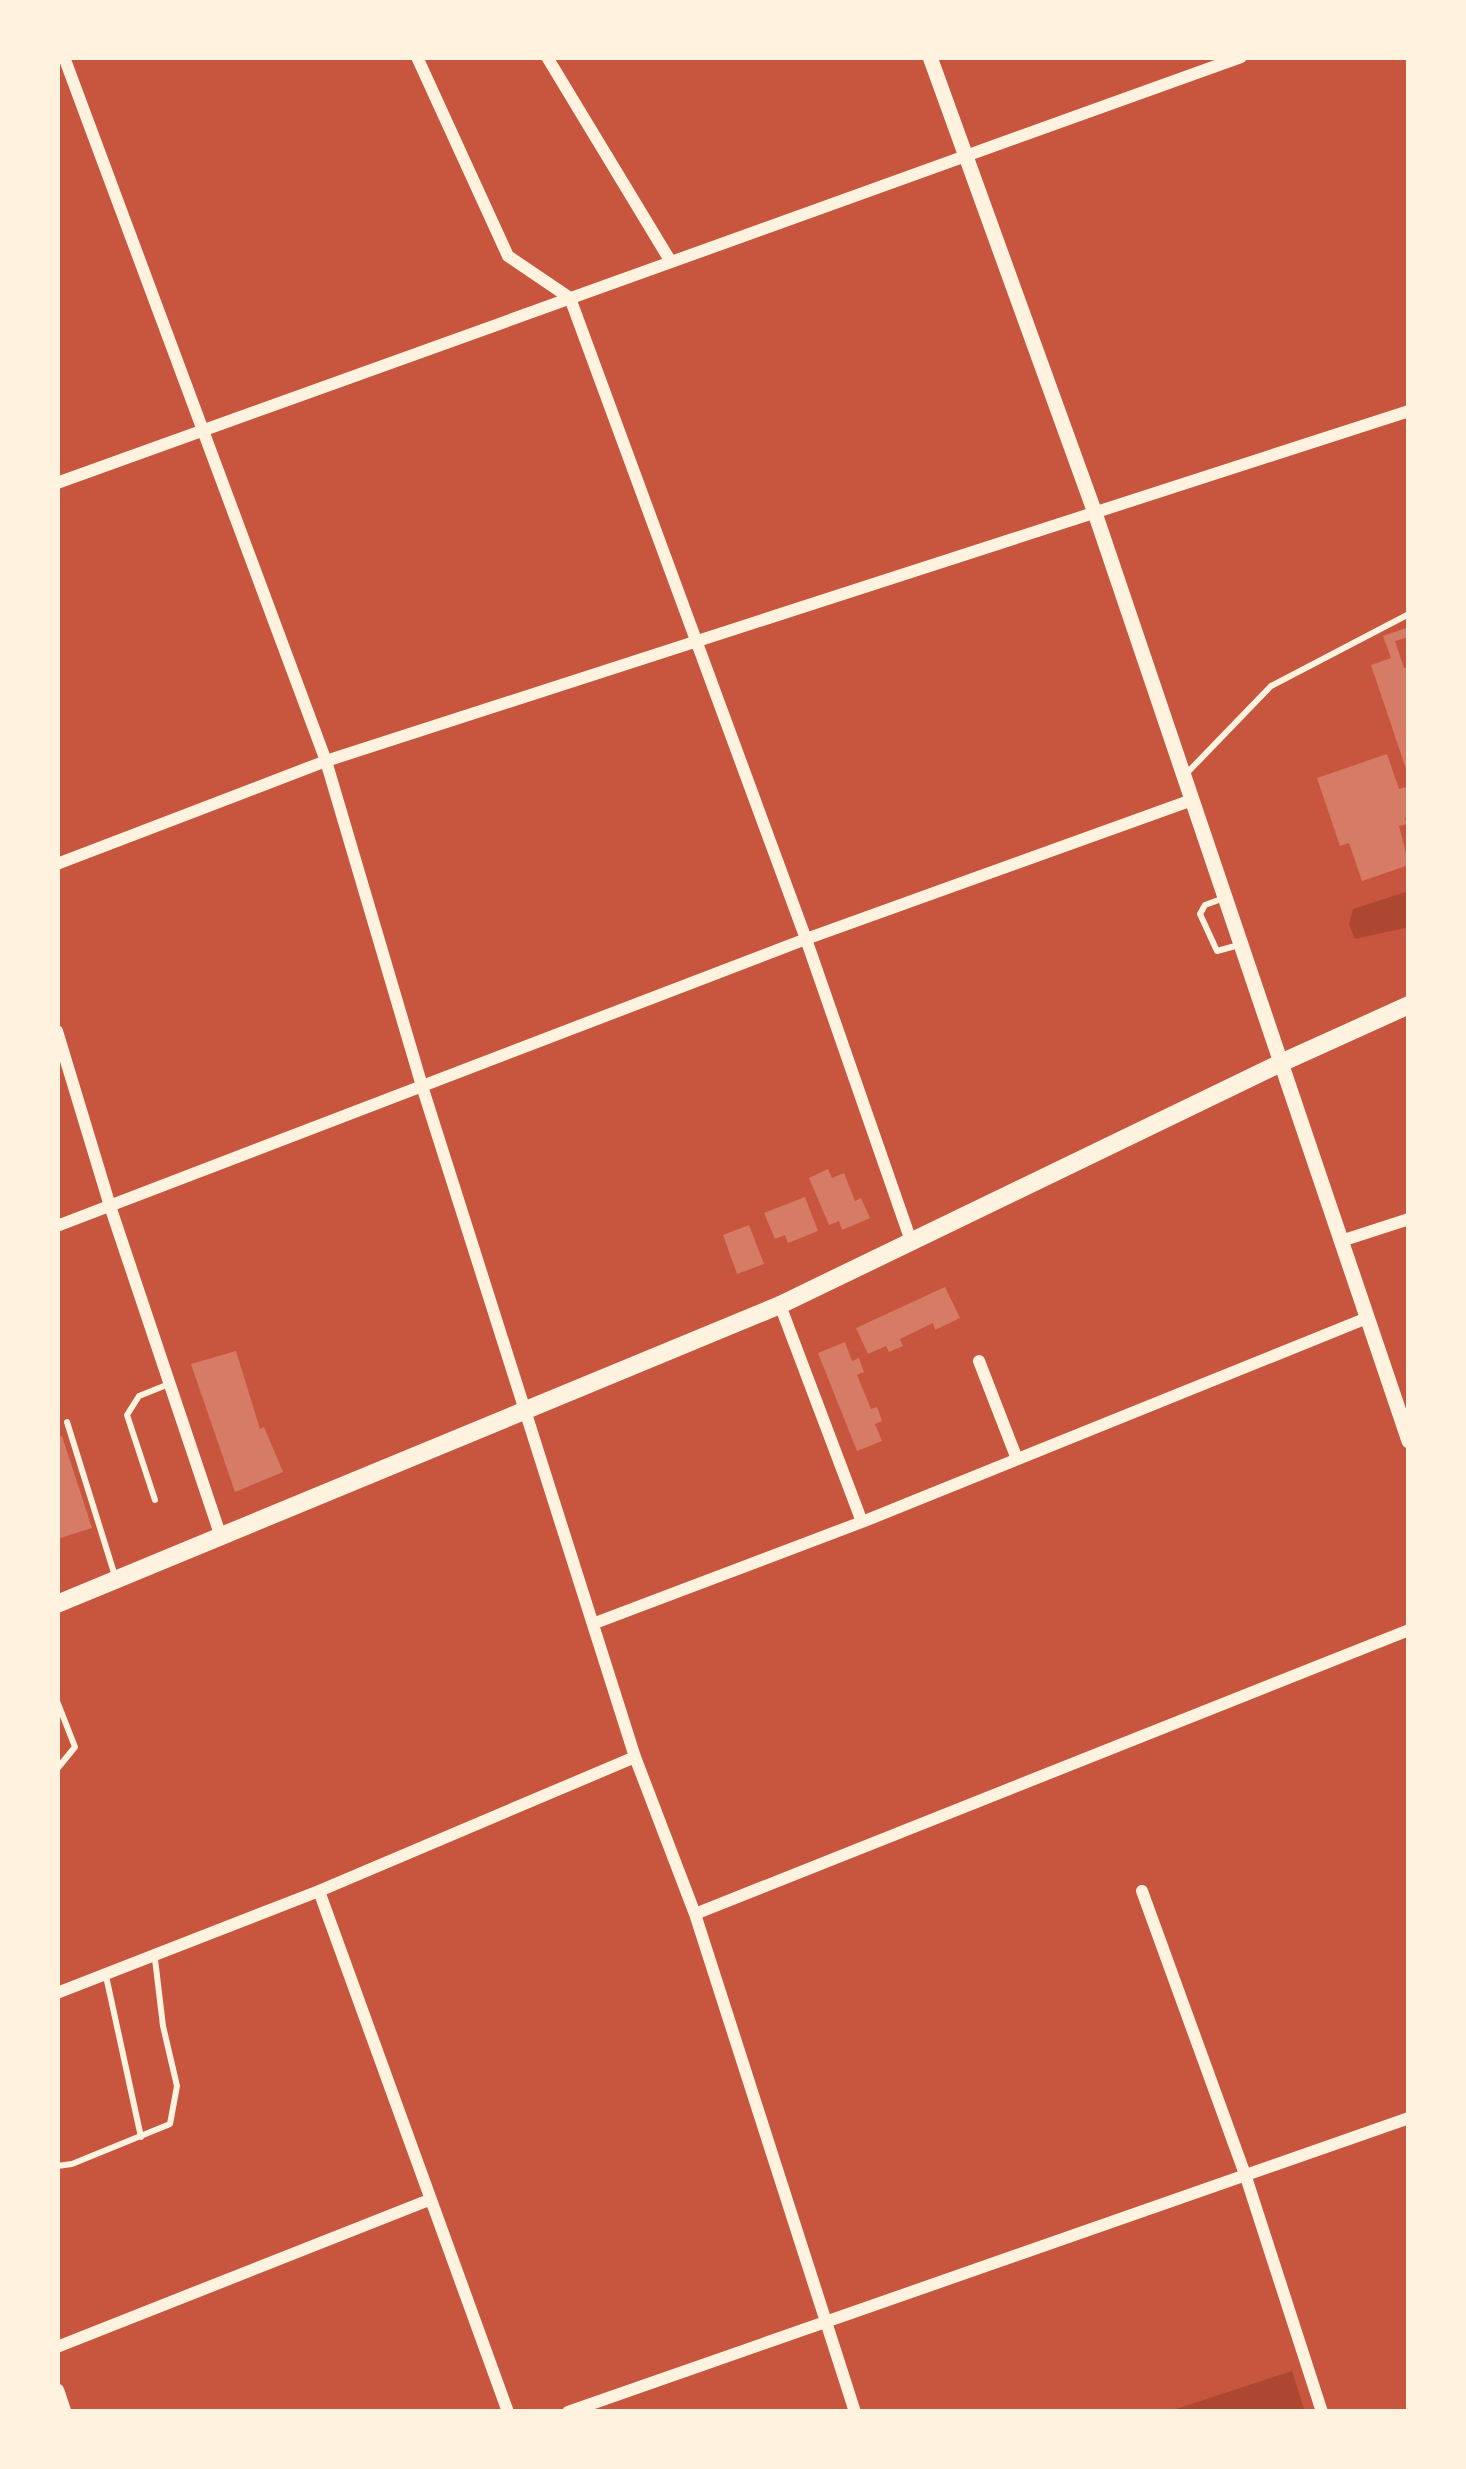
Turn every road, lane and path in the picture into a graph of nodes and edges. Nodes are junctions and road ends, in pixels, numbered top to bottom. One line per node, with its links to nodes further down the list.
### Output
1 (64, 57): 10 (street)
2 (417, 57): 8 (street)
3 (547, 57): 7 (street)
4 (930, 57): 6 (street)
5 (1241, 57): 6 (street)
6 (966, 156): 7 (street); 12 (street)
7 (671, 262): 8 (street)
8 (570, 298): 10 (street); 14 (street)
9 (1409, 412): 12 (street)
10 (200, 431): 11 (street); 15 (street)
11 (57, 483)
12 (1095, 513): 14 (street); 16 (street)
13 (1409, 614): 16 (lane)
14 (694, 639): 15 (street); 20 (street)
15 (326, 761): 18 (street); 25 (street)
16 (1184, 776): 17 (street)
17 (1192, 800): 19 (street); 20 (street)
18 (57, 864)
19 (1226, 897): 21 (street); 21 (lane)
20 (806, 939): 25 (street); 29 (street)
21 (1242, 944): 24 (street)
22 (1409, 1005): 24 (main road)
23 (57, 1031): 26 (street)
24 (1283, 1062): 29 (main road); 30 (street)
25 (422, 1086): 26 (street); 35 (street)
26 (110, 1206): 28 (street); 34 (street)
27 (1409, 1219): 30 (street)
28 (57, 1226)
29 (910, 1240): 31 (main road)
30 (1341, 1241): 32 (street)
31 (781, 1305): 35 (main road); 40 (street)
32 (1367, 1318): 37 (street); 38 (street)
33 (979, 1360): 38 (street)
34 (169, 1384): 39 (lane); 41 (street)
35 (525, 1409): 41 (main road); 44 (street)
36 (67, 1422): 42 (lane)
37 (1409, 1441)
38 (1017, 1460): 40 (street)
39 (155, 1500)
40 (862, 1522): 44 (street)
41 (221, 1538): 42 (main road)
42 (116, 1580): 43 (main road)
43 (57, 1604)
44 (595, 1623): 47 (street)
45 (1409, 1630): 51 (street)
46 (57, 1701): 48 (lane)
47 (635, 1757): 49 (street); 51 (street)
48 (57, 1769)
49 (319, 1891): 52 (street); 59 (street)
50 (1142, 1891): 58 (street)
51 (695, 1914): 60 (street)
52 (154, 1955): 53 (street); 56 (lane)
53 (105, 1974): 54 (street); 56 (lane)
54 (57, 1993)
55 (1409, 2118): 58 (street)
56 (141, 2137): 57 (lane)
57 (57, 2166)
58 (1246, 2177): 60 (street); 67 (street)
59 (429, 2200): 61 (street); 64 (street)
60 (826, 2322): 65 (street); 66 (street)
61 (57, 2347)
62 (57, 2391): 63 (street)
63 (64, 2412)
64 (508, 2412)
65 (568, 2412)
66 (855, 2412)
67 (1322, 2412)

